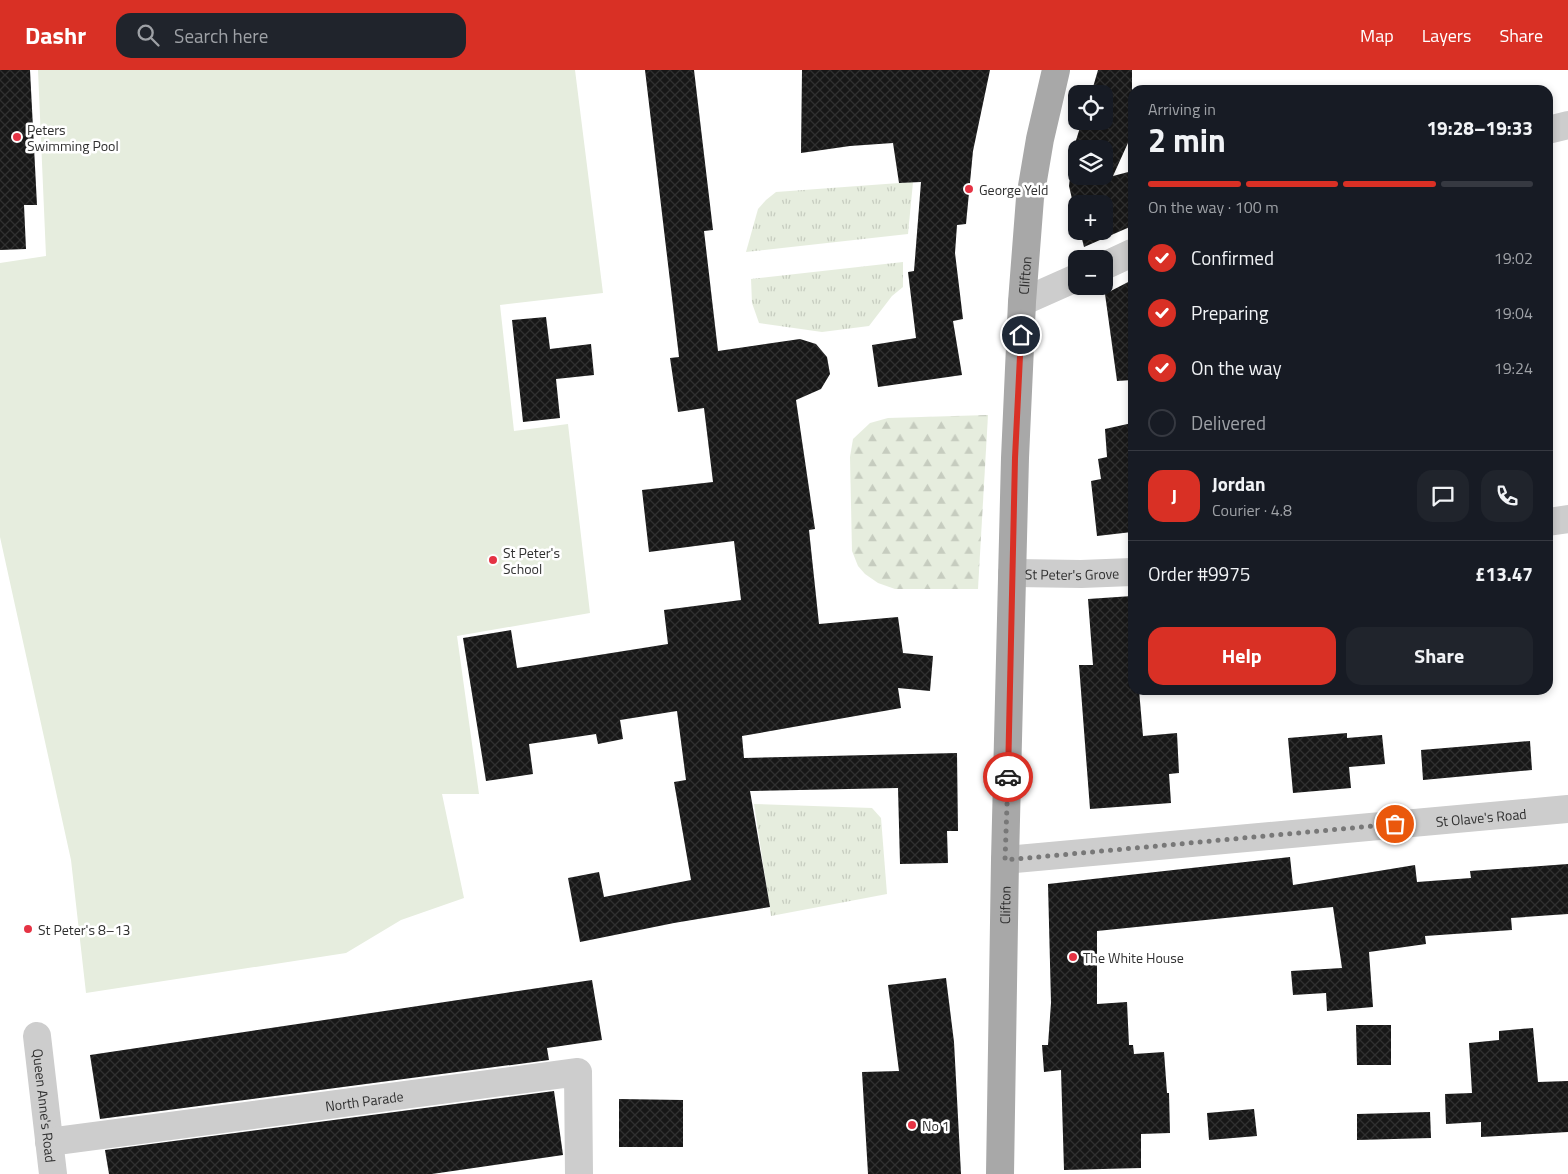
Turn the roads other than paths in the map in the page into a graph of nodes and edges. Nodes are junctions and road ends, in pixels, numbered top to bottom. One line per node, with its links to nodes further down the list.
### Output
1 (1056, 70): 7 (main road, Clifton)
2 (1568, 125): 3 (street)
3 (1553, 129)
4 (1128, 255): 5 (street)
5 (1113, 262)
6 (1068, 282): 7 (street)
7 (1022, 302): 11 (main road, Clifton)
8 (1568, 520): 9 (street)
9 (1553, 522)
10 (1128, 572): 11 (street, St Peter's Grove)
11 (1012, 573): 13 (main road, Clifton)
12 (1568, 809): 13 (street, St Olave's Road)
13 (1005, 860): 18 (main road, Clifton)
14 (36, 1036): 15 (street, Queen Anne's Road)
15 (48, 1142): 16 (street, Queen Anne's Road); 17 (street, North Parade)
16 (53, 1174)
17 (580, 1174)
18 (1000, 1174)

